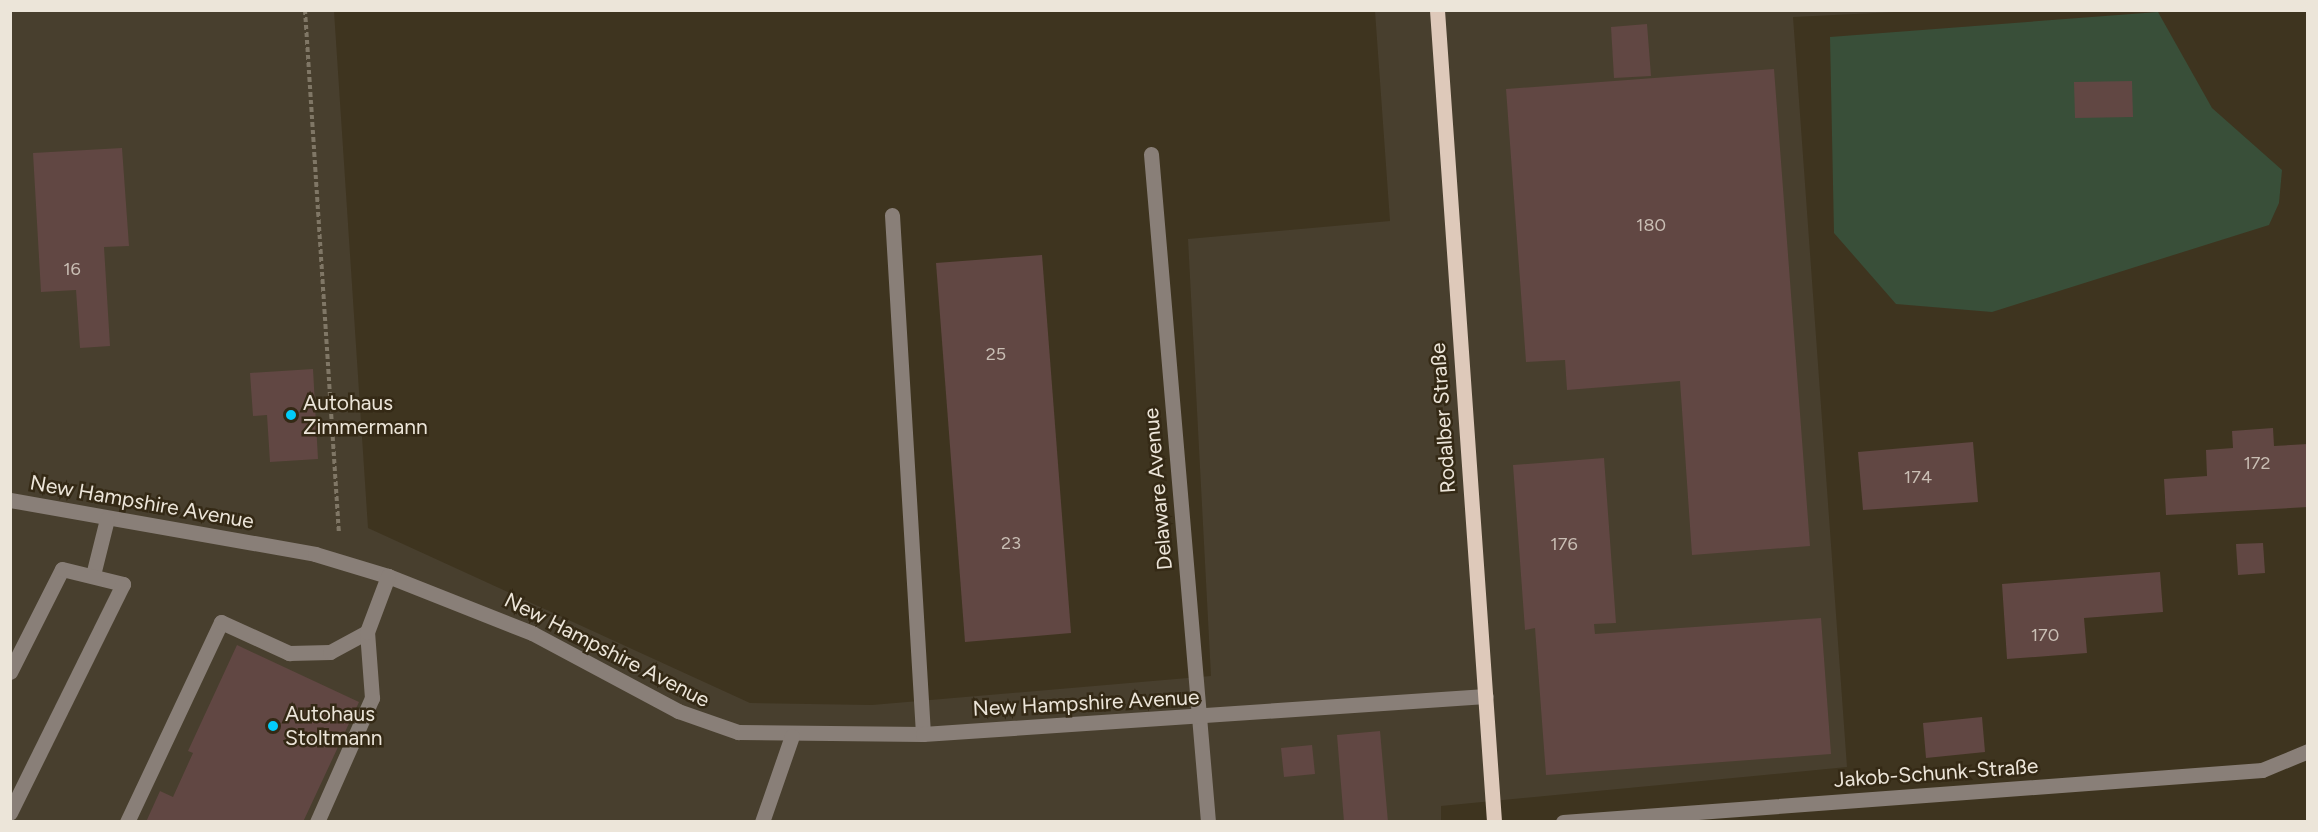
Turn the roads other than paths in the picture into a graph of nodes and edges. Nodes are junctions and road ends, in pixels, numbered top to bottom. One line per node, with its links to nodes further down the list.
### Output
1 (1437, 10): 10 (main road, Rodalber Straße)
2 (1151, 154): 11 (street, Delaware Avenue)
3 (892, 215): 12 (street)
4 (10, 500): 5 (street, New Hampshire Avenue)
5 (107, 519): 6 (street); 7 (street, New Hampshire Avenue)
6 (93, 575): 9 (street); 15 (street)
7 (388, 576): 8 (street); 13 (street, New Hampshire Avenue)
8 (367, 632): 16 (street); 17 (street)
9 (10, 672)
10 (1486, 696): 11 (street, New Hampshire Avenue); 20 (main road, Rodalber Straße)
11 (1199, 717): 12 (street, New Hampshire Avenue); 19 (street, Delaware Avenue)
12 (923, 734): 13 (street, New Hampshire Avenue)
13 (792, 736): 18 (street)
14 (2307, 751): 21 (street, Jakob-Schunk-Straße)
15 (10, 813)
16 (127, 822)
17 (317, 822)
18 (762, 822)
19 (1208, 822)
20 (1494, 822)
21 (1563, 822)

